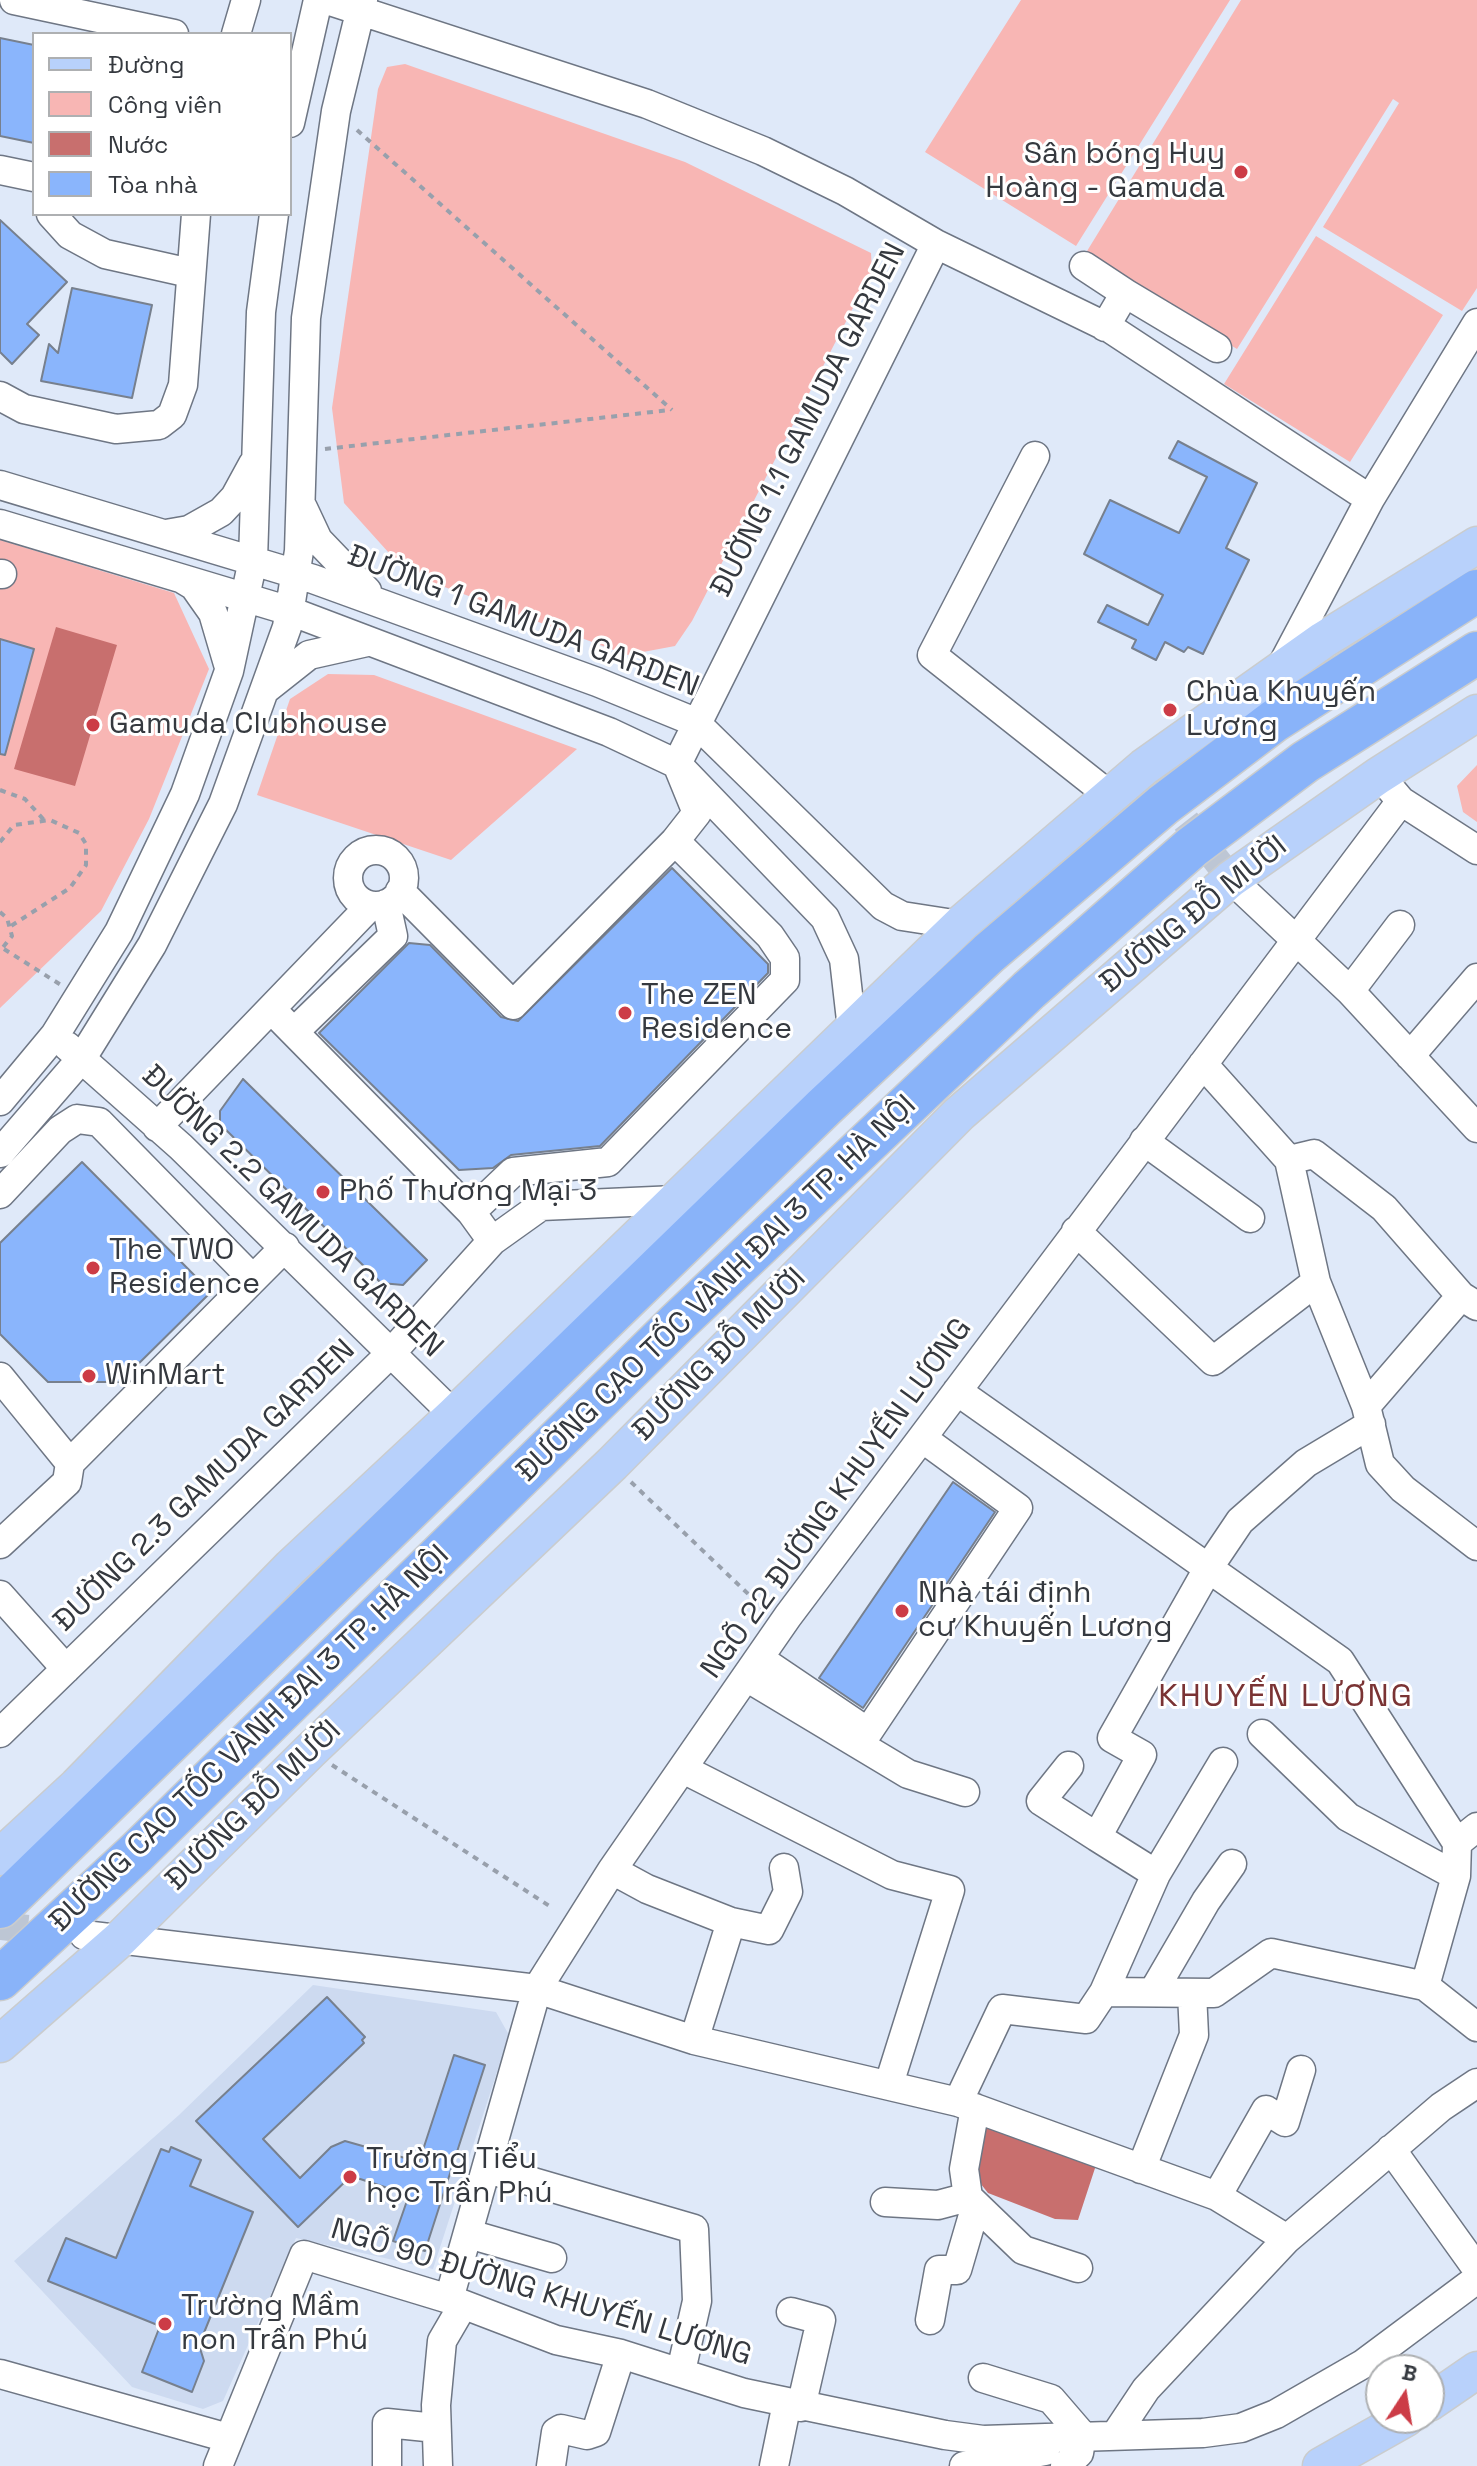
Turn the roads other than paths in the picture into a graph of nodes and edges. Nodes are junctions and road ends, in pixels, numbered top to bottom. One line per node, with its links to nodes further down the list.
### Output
1 (14, 0): 6 (street)
2 (246, 0): 7 (street)
3 (318, 0): 8 (street)
4 (327, 0): 5 (street)
5 (362, 4): 14 (street); 26 (street)
6 (165, 32)
7 (237, 32)
8 (292, 114)
9 (0, 170): 10 (street)
10 (32, 177)
11 (53, 216): 16 (street)
12 (196, 216): 16 (street)
13 (274, 216): 23 (street)
14 (936, 244): 19 (street); 43 (street, ĐƯỜNG 1.1 GAMUDA GARDEN)
15 (1084, 266): 17 (street)
16 (190, 273): 21 (street)
17 (1125, 293): 19 (street); 20 (street)
18 (1477, 323): 25 (street)
19 (1105, 327): 25 (street)
20 (1217, 348)
21 (0, 396)
22 (1035, 456): 46 (street)
23 (256, 460): 28 (street); 30 (street)
24 (0, 485): 28 (street, ĐƯỜNG 1 GAMUDA GARDEN)
25 (1370, 499): 40 (street)
26 (301, 502): 31 (street); 35 (street)
27 (0, 524): 32 (street)
28 (165, 535): 30 (street, ĐƯỜNG 1 GAMUDA GARDEN)
29 (1477, 545): 40 (main road)
30 (253, 560): 31 (street, ĐƯỜNG 1 GAMUDA GARDEN); 34 (street)
31 (296, 574): 35 (street, ĐƯỜNG 1 GAMUDA GARDEN); 36 (street)
32 (177, 575): 34 (street); 39 (street)
33 (1477, 591): 108 (highway, ĐƯỜNG CAO TỐC VÀNH ĐAI 3 TP. HÀ NỘI)
34 (248, 597): 36 (street); 39 (street)
35 (380, 602): 43 (street, ĐƯỜNG 1 GAMUDA GARDEN)
36 (290, 611): 37 (street); 41 (street)
37 (370, 641): 41 (street); 44 (street)
38 (1477, 653): 112 (highway, ĐƯỜNG CAO TỐC VÀNH ĐAI 3 TP. HÀ NỘI)
39 (229, 671): 59 (street)
40 (1278, 671): 46 (main road)
41 (266, 689): 61 (street)
42 (1477, 713): 45 (main road, ĐƯỜNG ĐỖ MƯỜI)
43 (695, 722): 44 (street, ĐƯỜNG 1.1 GAMUDA GARDEN); 51 (street, ĐƯỜNG 1 GAMUDA GARDEN)
44 (677, 764): 47 (street); 57 (street)
45 (1390, 788): 48 (street); 49 (main road, ĐƯỜNG ĐỖ MƯỜI); 53 (street, NGÕ 22 ĐƯỜNG KHUYẾN LƯƠNG)
46 (1109, 795): 51 (main road)
47 (675, 841): 50 (street); 73 (street)
48 (1477, 850)
49 (1231, 879): 53 (street); 111 (main road, ĐƯỜNG ĐỖ MƯỜI)
50 (386, 900): 56 (street); 58 (street)
51 (960, 925): 57 (main road)
52 (1400, 925): 55 (street)
53 (1297, 938): 55 (street); 62 (street, NGÕ 22 ĐƯỜNG KHUYẾN LƯƠNG)
54 (1477, 978): 60 (street)
55 (1350, 991): 60 (street)
56 (271, 1009): 58 (street); 64 (street)
57 (852, 1029): 72 (main road)
58 (294, 1032): 73 (street)
59 (55, 1035): 61 (street, ĐƯỜNG 2.2 GAMUDA GARDEN); 63 (street)
60 (1410, 1056): 65 (street)
61 (82, 1058): 64 (street, ĐƯỜNG 2.2 GAMUDA GARDEN); 67 (street)
62 (1203, 1064): 66 (street, NGÕ 22 ĐƯỜNG KHUYẾN LƯƠNG); 69 (street)
63 (0, 1101)
64 (157, 1127): 68 (street, ĐƯỜNG 2.2 GAMUDA GARDEN)
65 (1477, 1128)
66 (1144, 1141): 74 (street); 75 (street, NGÕ 22 ĐƯỜNG KHUYẾN LƯƠNG)
67 (20, 1146): 70 (street); 71 (street)
68 (181, 1147): 70 (street); 77 (street, ĐƯỜNG 2.2 GAMUDA GARDEN)
69 (1289, 1160): 79 (street); 80 (street)
70 (153, 1177): 78 (street)
71 (0, 1194)
72 (676, 1200): 76 (street, ĐƯỜNG 2.3 GAMUDA GARDEN); 84 (main road)
73 (471, 1212): 76 (street)
74 (1250, 1218)
75 (1076, 1231): 79 (street); 83 (street, NGÕ 22 ĐƯỜNG KHUYẾN LƯƠNG)
76 (492, 1241): 81 (street, ĐƯỜNG 2.3 GAMUDA GARDEN)
77 (285, 1247): 78 (street); 81 (street, ĐƯỜNG 2.2 GAMUDA GARDEN)
78 (253, 1279): 87 (street)
79 (1316, 1282): 85 (street)
80 (1469, 1301): 85 (street)
81 (391, 1353): 84 (street, ĐƯỜNG 2.2 GAMUDA GARDEN); 93 (street, ĐƯỜNG 2.3 GAMUDA GARDEN)
82 (0, 1377): 87 (street)
83 (957, 1391): 86 (street, NGÕ 22 ĐƯỜNG KHUYẾN LƯƠNG); 90 (street)
84 (454, 1415): 102 (main road)
85 (1368, 1415): 89 (street); 90 (street)
86 (922, 1438): 92 (street, NGÕ 22 ĐƯỜNG KHUYẾN LƯƠNG); 92 (street)
87 (70, 1463): 88 (street)
88 (0, 1544)
89 (1477, 1546)
90 (1209, 1567): 100 (street); 101 (street)
91 (0, 1595): 93 (street, ĐƯỜNG 2.3 GAMUDA GARDEN)
92 (754, 1668): 98 (street, NGÕ 22 ĐƯỜNG KHUYẾN LƯƠNG); 99 (street)
93 (66, 1669): 94 (street, ĐƯỜNG 2.3 GAMUDA GARDEN)
94 (0, 1733)
95 (1262, 1734): 107 (street)
96 (1223, 1762): 106 (street)
97 (1069, 1766): 101 (street)
98 (683, 1769): 105 (street, NGÕ 22 ĐƯỜNG KHUYẾN LƯƠNG); 123 (street)
99 (965, 1792)
100 (1467, 1835): 107 (street)
101 (1097, 1837): 106 (street)
102 (0, 1857)
103 (1232, 1864): 116 (street)
104 (784, 1868): 109 (street)
105 (612, 1870): 109 (street); 114 (street, NGÕ 22 ĐƯỜNG KHUYẾN LƯƠNG)
106 (1156, 1874): 115 (street)
107 (1456, 1876): 113 (street)
108 (0, 1907)
109 (731, 1922): 119 (street)
110 (84, 1935): 111 (street)
111 (120, 1939): 114 (street); 120 (main road, ĐƯỜNG ĐỖ MƯỜI)
112 (0, 1979)
113 (1425, 1986): 117 (street); 118 (street)
114 (537, 1989): 119 (street); 126 (street, NGÕ 22 ĐƯỜNG KHUYẾN LƯƠNG)
115 (1104, 1992): 116 (street); 124 (street)
116 (1153, 1992): 117 (street)
117 (1192, 1993): 127 (street)
118 (1477, 2027)
119 (694, 2040): 123 (street)
120 (0, 2044)
121 (1301, 2070): 128 (street)
122 (1477, 2083): 125 (street)
123 (889, 2084): 124 (street)
124 (967, 2105): 127 (street); 129 (street)
125 (1391, 2149): 132 (street); 135 (street)
126 (488, 2169): 131 (street, NGÕ 22 ĐƯỜNG KHUYẾN LƯƠNG); 142 (street)
127 (1141, 2169): 128 (street)
128 (1217, 2196): 132 (street)
129 (972, 2201): 130 (street); 134 (street); 139 (street)
130 (885, 2202)
131 (469, 2234): 133 (street); 137 (street, NGÕ 22 ĐƯỜNG KHUYẾN LƯƠNG)
132 (1287, 2239): 148 (street)
133 (552, 2258)
134 (1078, 2268)
135 (1477, 2269)
136 (1477, 2279): 148 (street, NGÕ 90 ĐƯỜNG KHUYẾN LƯƠNG)
137 (456, 2302): 140 (street, NGÕ 90 ĐƯỜNG KHUYẾN LƯƠNG); 147 (street, NGÕ 22 ĐƯỜNG KHUYẾN LƯƠNG); 151 (street, NGÕ 90 ĐƯỜNG KHUYẾN LƯƠNG)
138 (791, 2312): 146 (street)
139 (930, 2320)
140 (621, 2354): 142 (street, NGÕ 90 ĐƯỜNG KHUYẾN LƯƠNG); 155 (street)
141 (1477, 2370): 145 (main road)
142 (681, 2371): 146 (street, NGÕ 90 ĐƯỜNG KHUYẾN LƯƠNG)
143 (0, 2374): 151 (street)
144 (983, 2378): 150 (street)
145 (1445, 2392)
146 (794, 2405): 150 (street, NGÕ 90 ĐƯỜNG KHUYẾN LƯƠNG); 156 (street)
147 (436, 2428): 153 (street); 154 (street, NGÕ 22 ĐƯỜNG KHUYẾN LƯƠNG)
148 (1116, 2434): 150 (street, NGÕ 90 ĐƯỜNG KHUYẾN LƯƠNG)
149 (1378, 2434): 159 (main road)
150 (1082, 2435): 157 (street); 158 (street)
151 (228, 2438): 152 (street)
152 (218, 2466)
153 (387, 2466)
154 (438, 2466)
155 (551, 2466)
156 (774, 2466)
157 (964, 2466)
158 (1065, 2466)
159 (1321, 2466)

